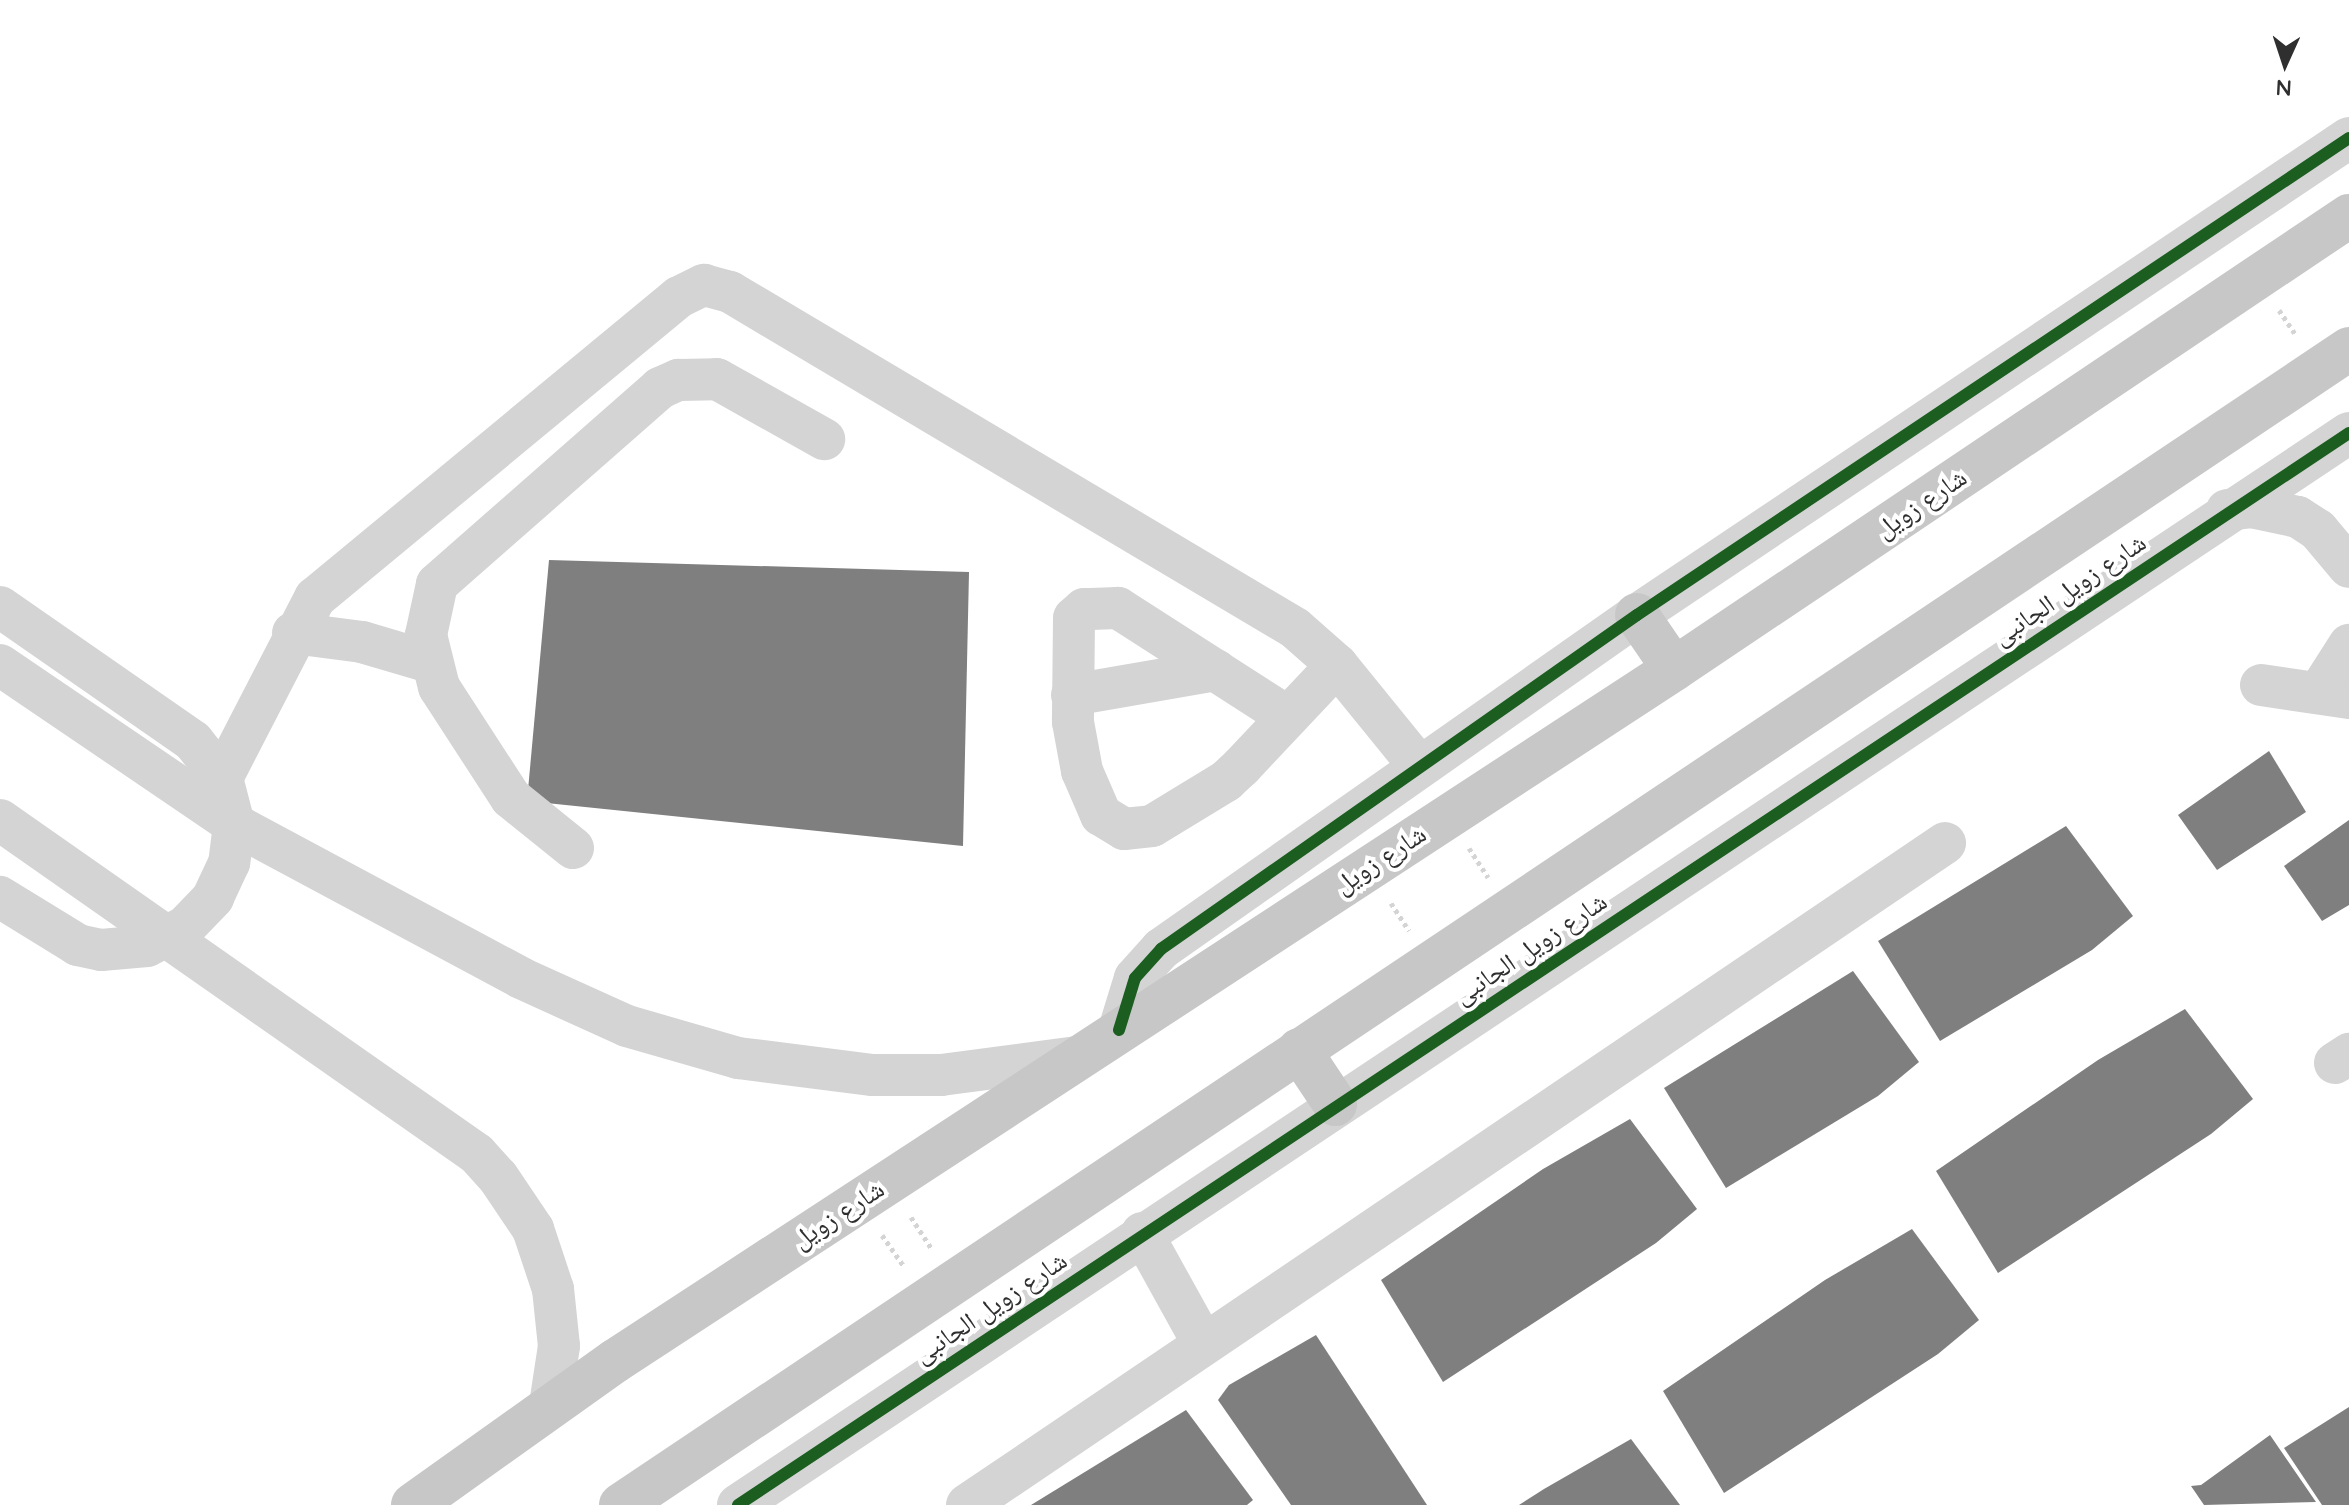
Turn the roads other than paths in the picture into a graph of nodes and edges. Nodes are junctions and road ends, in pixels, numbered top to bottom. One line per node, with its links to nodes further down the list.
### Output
1 (2349, 138): 13 (street)
2 (2349, 216): 19 (main road, شارع زويل)
3 (2334, 359): 34 (main road)
4 (579, 379): 5 (street); 8 (street); 18 (street)
5 (616, 427): 7 (street); 10 (street)
6 (2349, 433): 9 (street, شارع زويل الجانبى)
7 (824, 439)
8 (442, 493): 10 (street); 14 (street)
9 (2227, 510): 11 (street); 36 (street, شارع زويل الجانبى)
10 (481, 545): 16 (street)
11 (2349, 567)
12 (0, 607): 26 (street)
13 (1637, 615): 19 (main road); 25 (street)
14 (293, 633): 16 (street); 26 (street)
15 (2349, 645): 23 (street)
16 (430, 662): 30 (street)
17 (0, 665): 28 (street)
18 (1337, 665): 24 (street); 25 (street)
19 (1674, 669): 33 (main road, شارع زويل)
20 (1216, 670): 22 (street); 22 (street); 24 (street)
21 (2261, 685): 23 (street)
22 (1072, 695): 24 (street)
23 (2334, 695)
24 (1288, 717)
25 (1419, 766): 33 (street)
26 (222, 778): 28 (street)
27 (0, 820): 32 (street)
28 (234, 824): 32 (street); 35 (street)
29 (1945, 843): 38 (street)
30 (573, 848)
31 (0, 897): 32 (street)
32 (168, 938): 39 (street)
33 (1119, 1030): 35 (main road, شارع زويل)
34 (1299, 1050): 36 (main road); 41 (main road)
35 (1077, 1057): 39 (main road, شارع زويل)
36 (1335, 1104): 37 (street, شارع زويل الجانبى)
37 (1142, 1233): 38 (street); 42 (street, شارع زويل الجانبى)
38 (1203, 1343): 43 (street)
39 (550, 1405): 40 (main road, شارع زويل)
40 (413, 1505)
41 (621, 1505)
42 (738, 1505)
43 (967, 1505)

